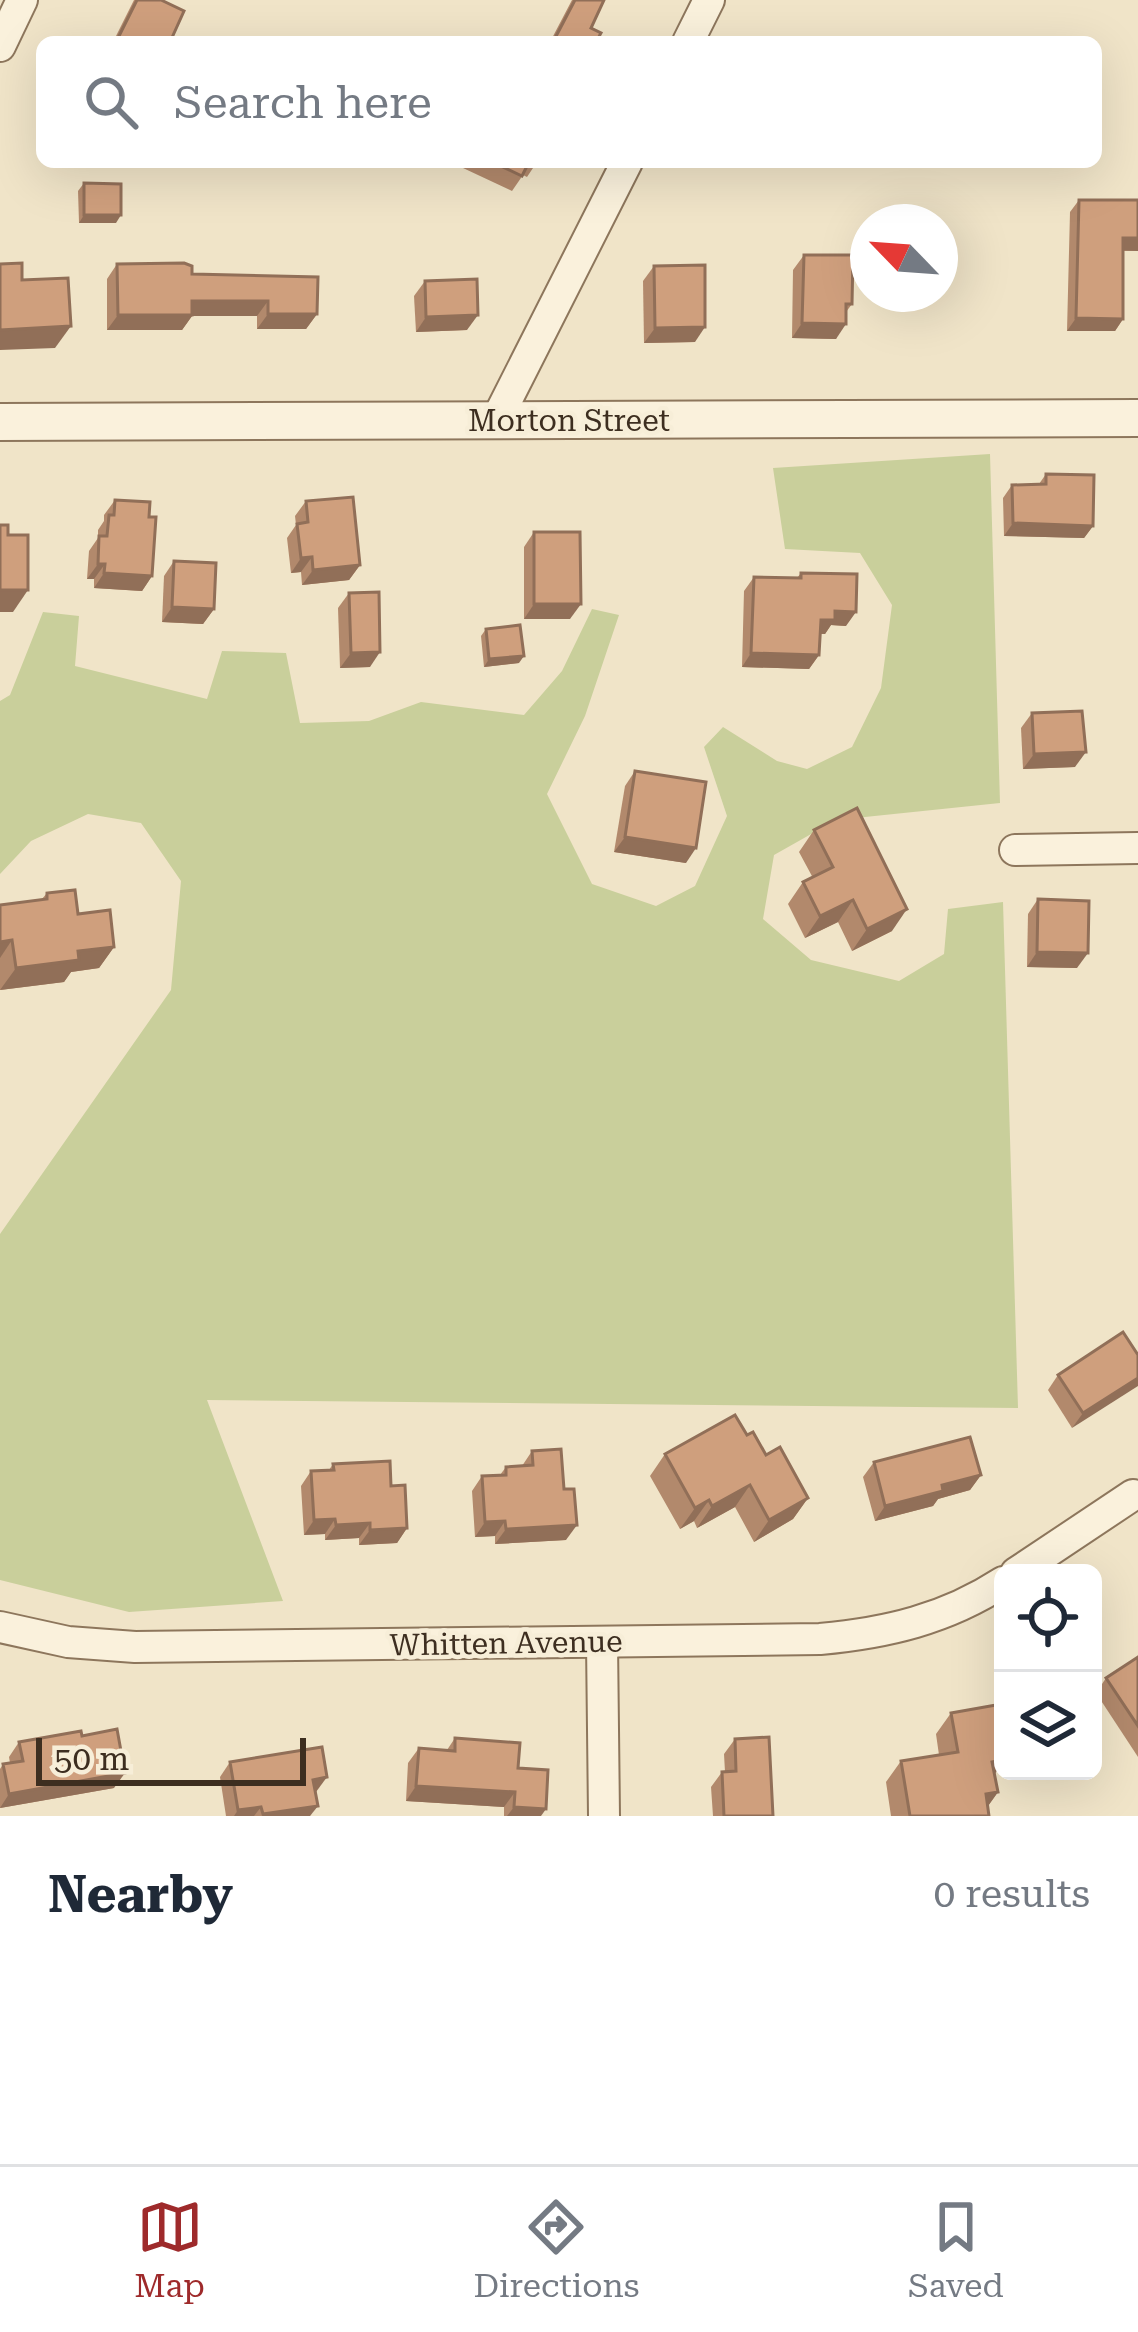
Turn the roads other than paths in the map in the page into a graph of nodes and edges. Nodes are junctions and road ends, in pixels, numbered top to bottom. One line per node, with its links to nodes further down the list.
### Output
1 (22, 0): 4 (street)
2 (709, 0): 3 (street)
3 (691, 36)
4 (0, 46)
5 (624, 168): 7 (street)
6 (1138, 418): 7 (street, Morton Street)
7 (496, 421): 8 (street, Morton Street)
8 (0, 422)
9 (1138, 848): 10 (street)
10 (1016, 850)
11 (1136, 1496): 12 (street)
12 (1030, 1564)
13 (994, 1587): 15 (street, Whitten Avenue)
14 (0, 1627): 15 (street, Whitten Avenue)
15 (602, 1642): 16 (street)
16 (604, 1816)

